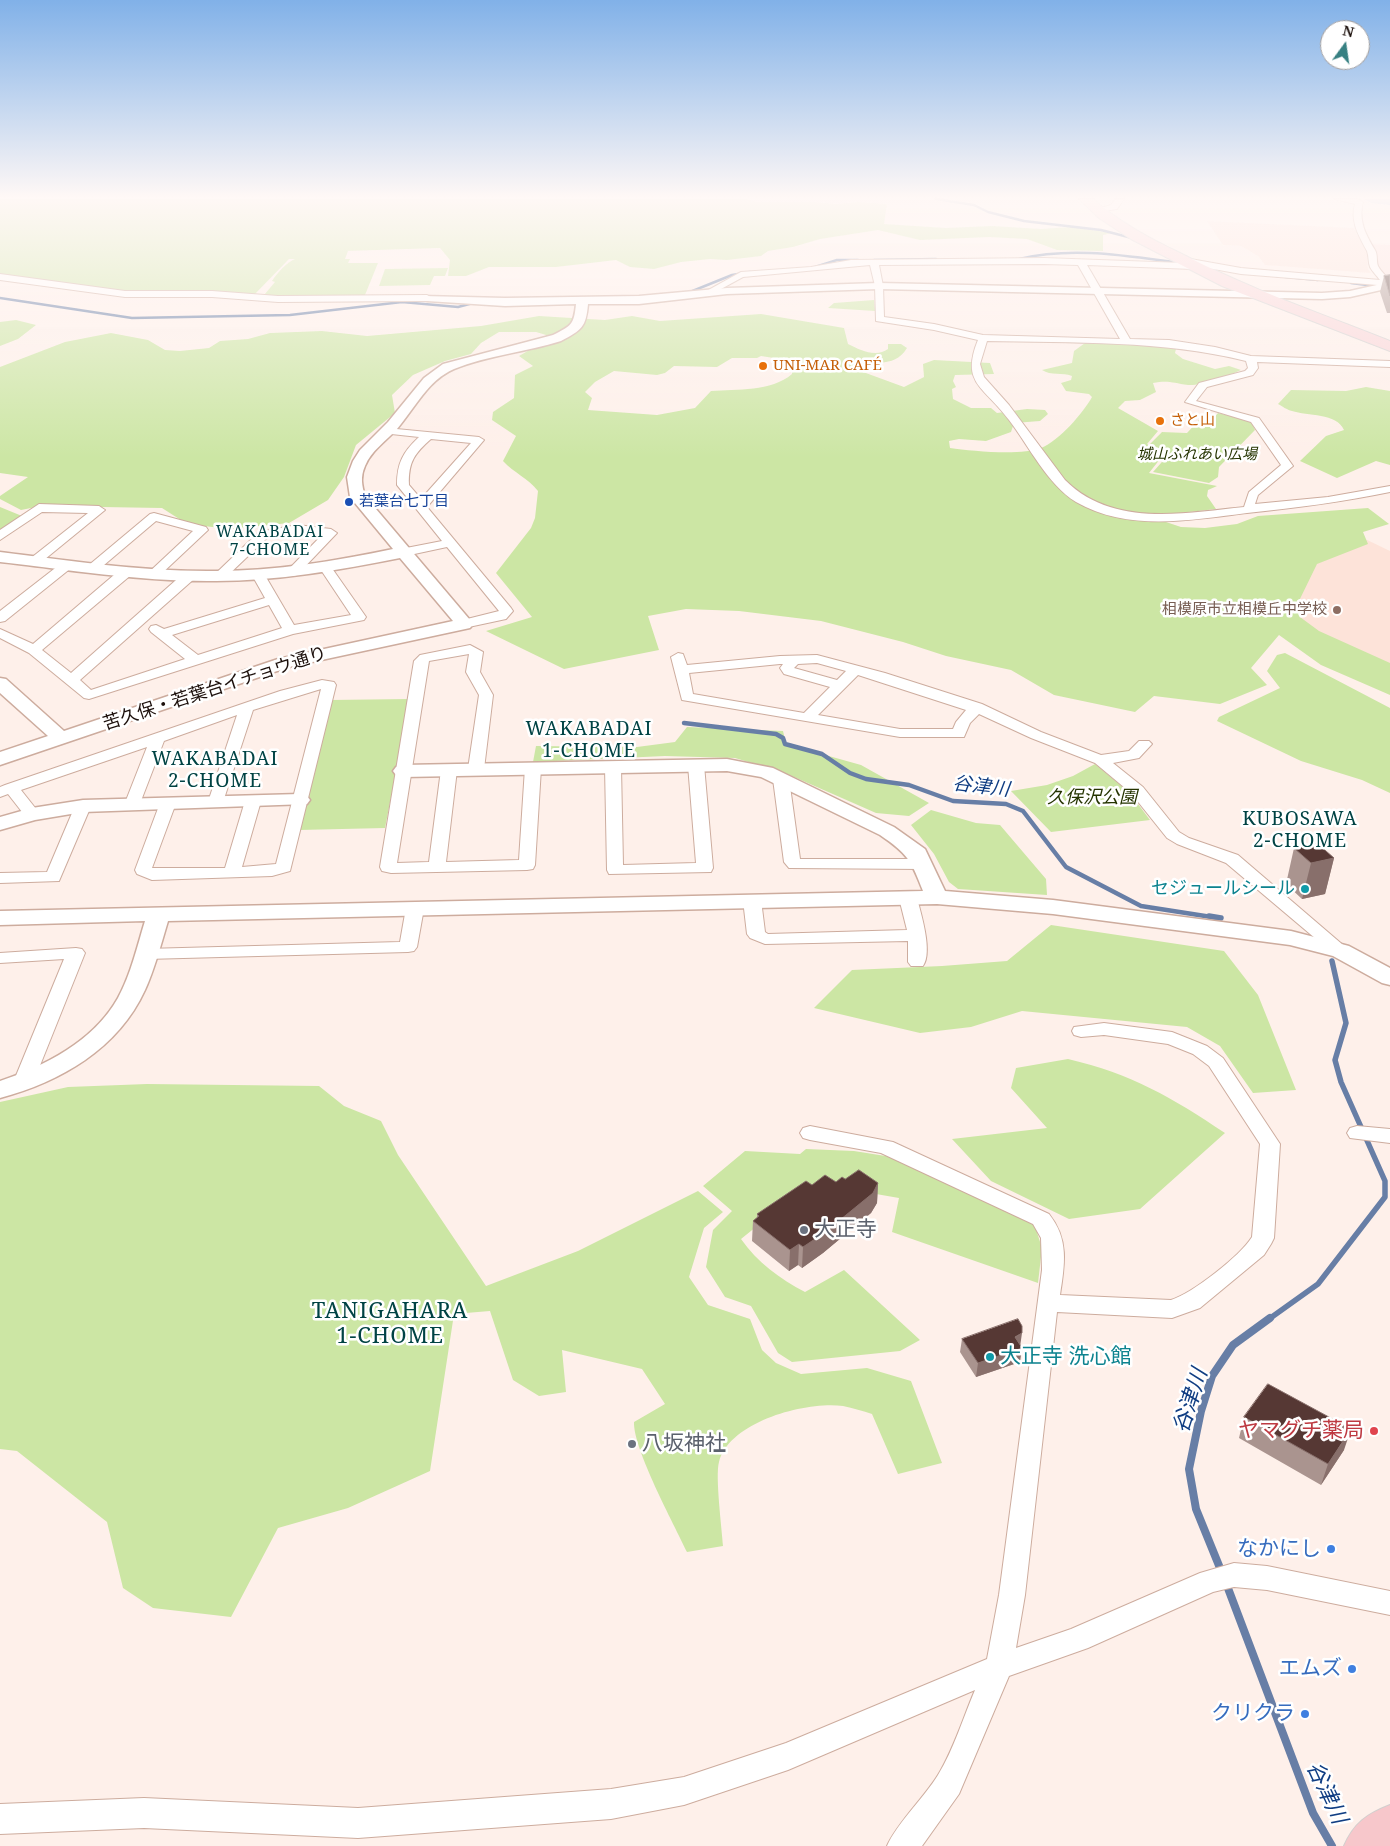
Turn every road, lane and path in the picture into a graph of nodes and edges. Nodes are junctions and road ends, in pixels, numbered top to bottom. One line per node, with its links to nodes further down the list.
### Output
1 (60, 285): 10 (street)
2 (722, 285): 8 (street)
3 (1093, 285): 7 (street)
4 (1233, 285): 9 (main road)
5 (1383, 285): 9 (street)
6 (879, 286): 7 (street); 8 (street); 12 (street)
7 (1096, 290): 9 (street); 13 (street)
8 (708, 293): 11 (street)
9 (1251, 294): 14 (main road)
10 (427, 298): 11 (street)
11 (582, 301): 17 (street)
12 (983, 338): 13 (street); 21 (street)
13 (1126, 341): 15 (street)
14 (1390, 346)
15 (1251, 359): 16 (street); 21 (street)
16 (1390, 364)
17 (386, 431): 18 (street); 24 (street)
18 (428, 436): 20 (street); 20 (street)
19 (1390, 489): 21 (street)
20 (420, 508): 23 (street)
21 (1257, 509)
22 (0, 536): 26 (street)
23 (451, 544): 24 (street); 39 (street)
24 (405, 552): 28 (street); 39 (street)
25 (2, 560): 26 (street)
26 (34, 561): 27 (street)
27 (67, 565): 29 (street); 37 (street)
28 (325, 567): 31 (street); 40 (street)
29 (94, 568): 30 (street); 32 (street)
30 (126, 572): 32 (street); 43 (street)
31 (292, 572): 33 (street); 35 (street)
32 (153, 574): 34 (street)
33 (258, 575): 35 (street); 36 (street)
34 (189, 576): 35 (street); 38 (street)
35 (219, 576)
36 (272, 600): 40 (street); 42 (street)
37 (0, 618)
38 (141, 618): 42 (street); 47 (street)
39 (464, 624): 54 (street, 苦久保・若葉台イチョウ通り)
40 (290, 630): 45 (street)
41 (0, 633): 43 (street)
42 (162, 634): 45 (street)
43 (34, 650): 47 (street)
44 (794, 659): 46 (street); 49 (street); 52 (street)
45 (195, 660): 47 (street)
46 (856, 669): 49 (street); 51 (street)
47 (72, 680)
48 (0, 683): 54 (street)
49 (839, 685): 52 (street)
50 (247, 707): 53 (street); 66 (street); 69 (street)
51 (977, 708): 52 (street); 57 (street)
52 (808, 717)
53 (158, 737): 65 (street); 70 (street)
54 (61, 738): 56 (street, 苦久保・若葉台イチョウ通り)
55 (1144, 744): 57 (street)
56 (0, 759)
57 (1100, 760): 85 (street)
58 (696, 765): 59 (street); 59 (street); 64 (street)
59 (613, 766): 60 (street)
60 (532, 768): 61 (street); 75 (street)
61 (476, 769): 62 (street); 63 (street)
62 (449, 770): 63 (street); 75 (street)
63 (403, 771): 75 (street)
64 (781, 779): 74 (street); 74 (street)
65 (5, 790): 72 (street)
66 (300, 800): 67 (street); 76 (street)
67 (253, 801): 69 (street); 76 (street)
68 (168, 802): 69 (street); 70 (street); 76 (street)
69 (216, 802)
70 (133, 803): 71 (street)
71 (83, 806): 72 (street); 77 (street)
72 (32, 814): 73 (street)
73 (0, 824)
74 (923, 864): 78 (street)
75 (437, 867)
76 (232, 872)
77 (0, 878)
78 (936, 897): 79 (street); 85 (street)
79 (908, 898): 80 (street); 84 (street)
80 (752, 900): 81 (street); 84 (street)
81 (415, 908): 82 (street); 86 (street)
82 (158, 915): 83 (street); 86 (street)
83 (0, 918)
84 (917, 935): 88 (street)
85 (1341, 951): 89 (street)
86 (146, 954): 91 (street)
87 (0, 958): 91 (street)
88 (917, 962)
89 (1390, 978)
90 (1081, 1031): 96 (street)
91 (23, 1083): 92 (street)
92 (0, 1090)
93 (810, 1133): 96 (street)
94 (1357, 1133): 95 (street)
95 (1388, 1137)
96 (1046, 1303): 98 (street)
97 (1390, 1603): 98 (street)
98 (1000, 1666): 99 (street); 100 (street)
99 (0, 1819)
100 (902, 1846)

